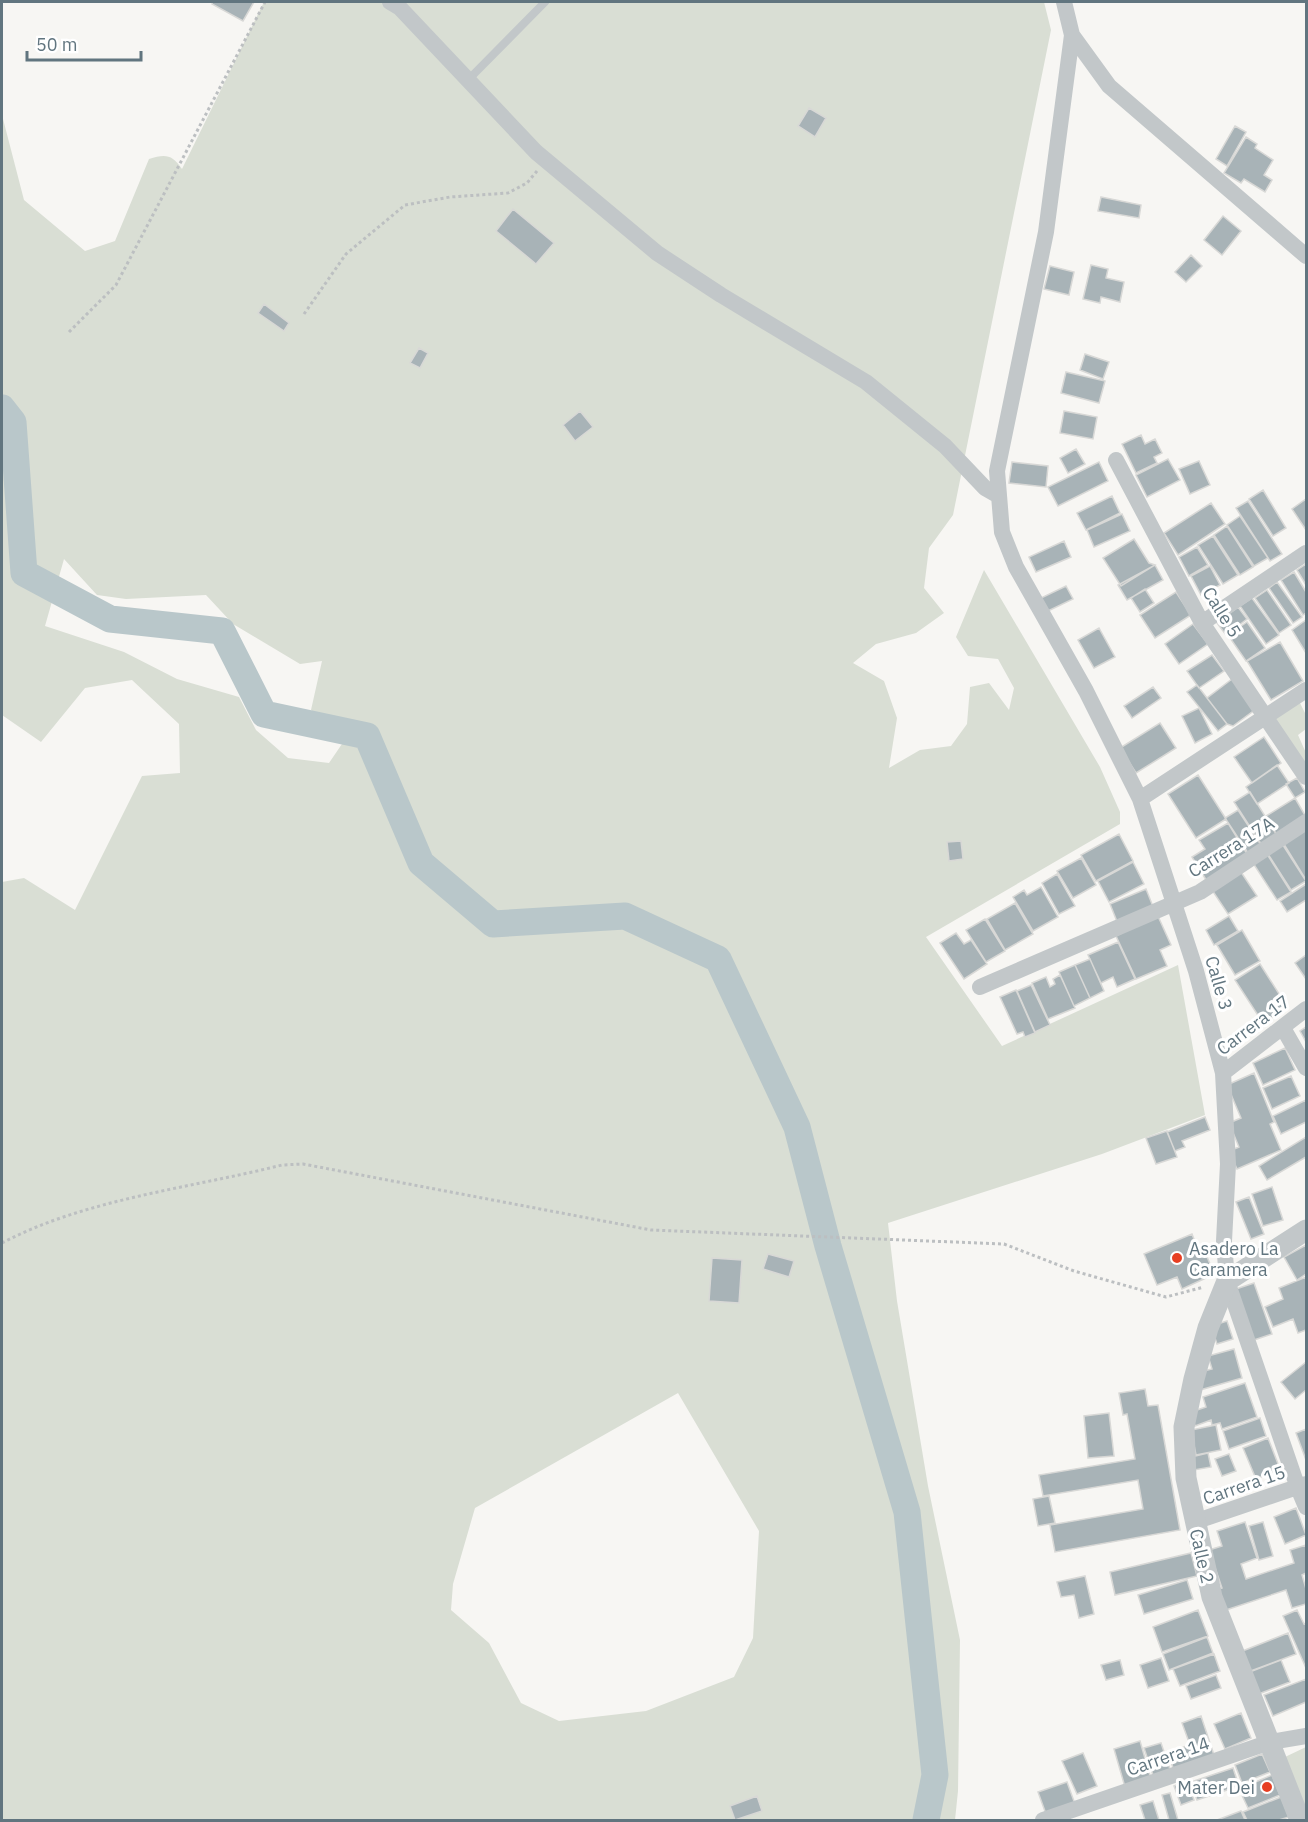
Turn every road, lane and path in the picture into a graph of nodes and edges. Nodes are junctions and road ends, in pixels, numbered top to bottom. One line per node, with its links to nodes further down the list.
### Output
1 (266, 2): 10 (path)
2 (390, 2): 6 (street)
3 (545, 2): 6 (lane)
4 (1064, 2): 5 (street)
5 (1072, 35): 8 (street); 12 (street, Calle 3)
6 (468, 80): 7 (street)
7 (546, 160): 9 (path); 12 (street)
8 (1306, 256)
9 (304, 314)
10 (69, 332)
11 (1116, 460): 14 (street, Calle 5)
12 (999, 496): 18 (street, Calle 3)
13 (1306, 553): 14 (street)
14 (1202, 623): 16 (street, Calle 5)
15 (1306, 690): 16 (street)
16 (1267, 715): 17 (street, Calle 5); 18 (street)
17 (1306, 777)
18 (1140, 799): 20 (street, Calle 3)
19 (1306, 822): 20 (street, Carrera 17A)
20 (1174, 903): 21 (street, Carrera 17A); 25 (street, Calle 3)
21 (980, 987)
22 (1306, 1010): 23 (street, Carrera 17)
23 (1283, 1028): 24 (street); 25 (street, Carrera 17)
24 (1306, 1068)
25 (1223, 1073): 28 (street, Calle 3)
26 (1306, 1230): 28 (street)
27 (2, 1243): 28 (path)
28 (1227, 1281): 29 (street, Calle 3); 31 (street, Calle 2)
29 (1302, 1486): 30 (street, Calle 3); 31 (street, Carrera 15)
30 (1306, 1507)
31 (1194, 1522): 33 (street, Calle 2)
32 (1306, 1736): 33 (street, Carrera 14)
33 (1270, 1742): 34 (street, Carrera 14); 35 (street, Calle 2)
34 (1043, 1821)
35 (1300, 1821)

